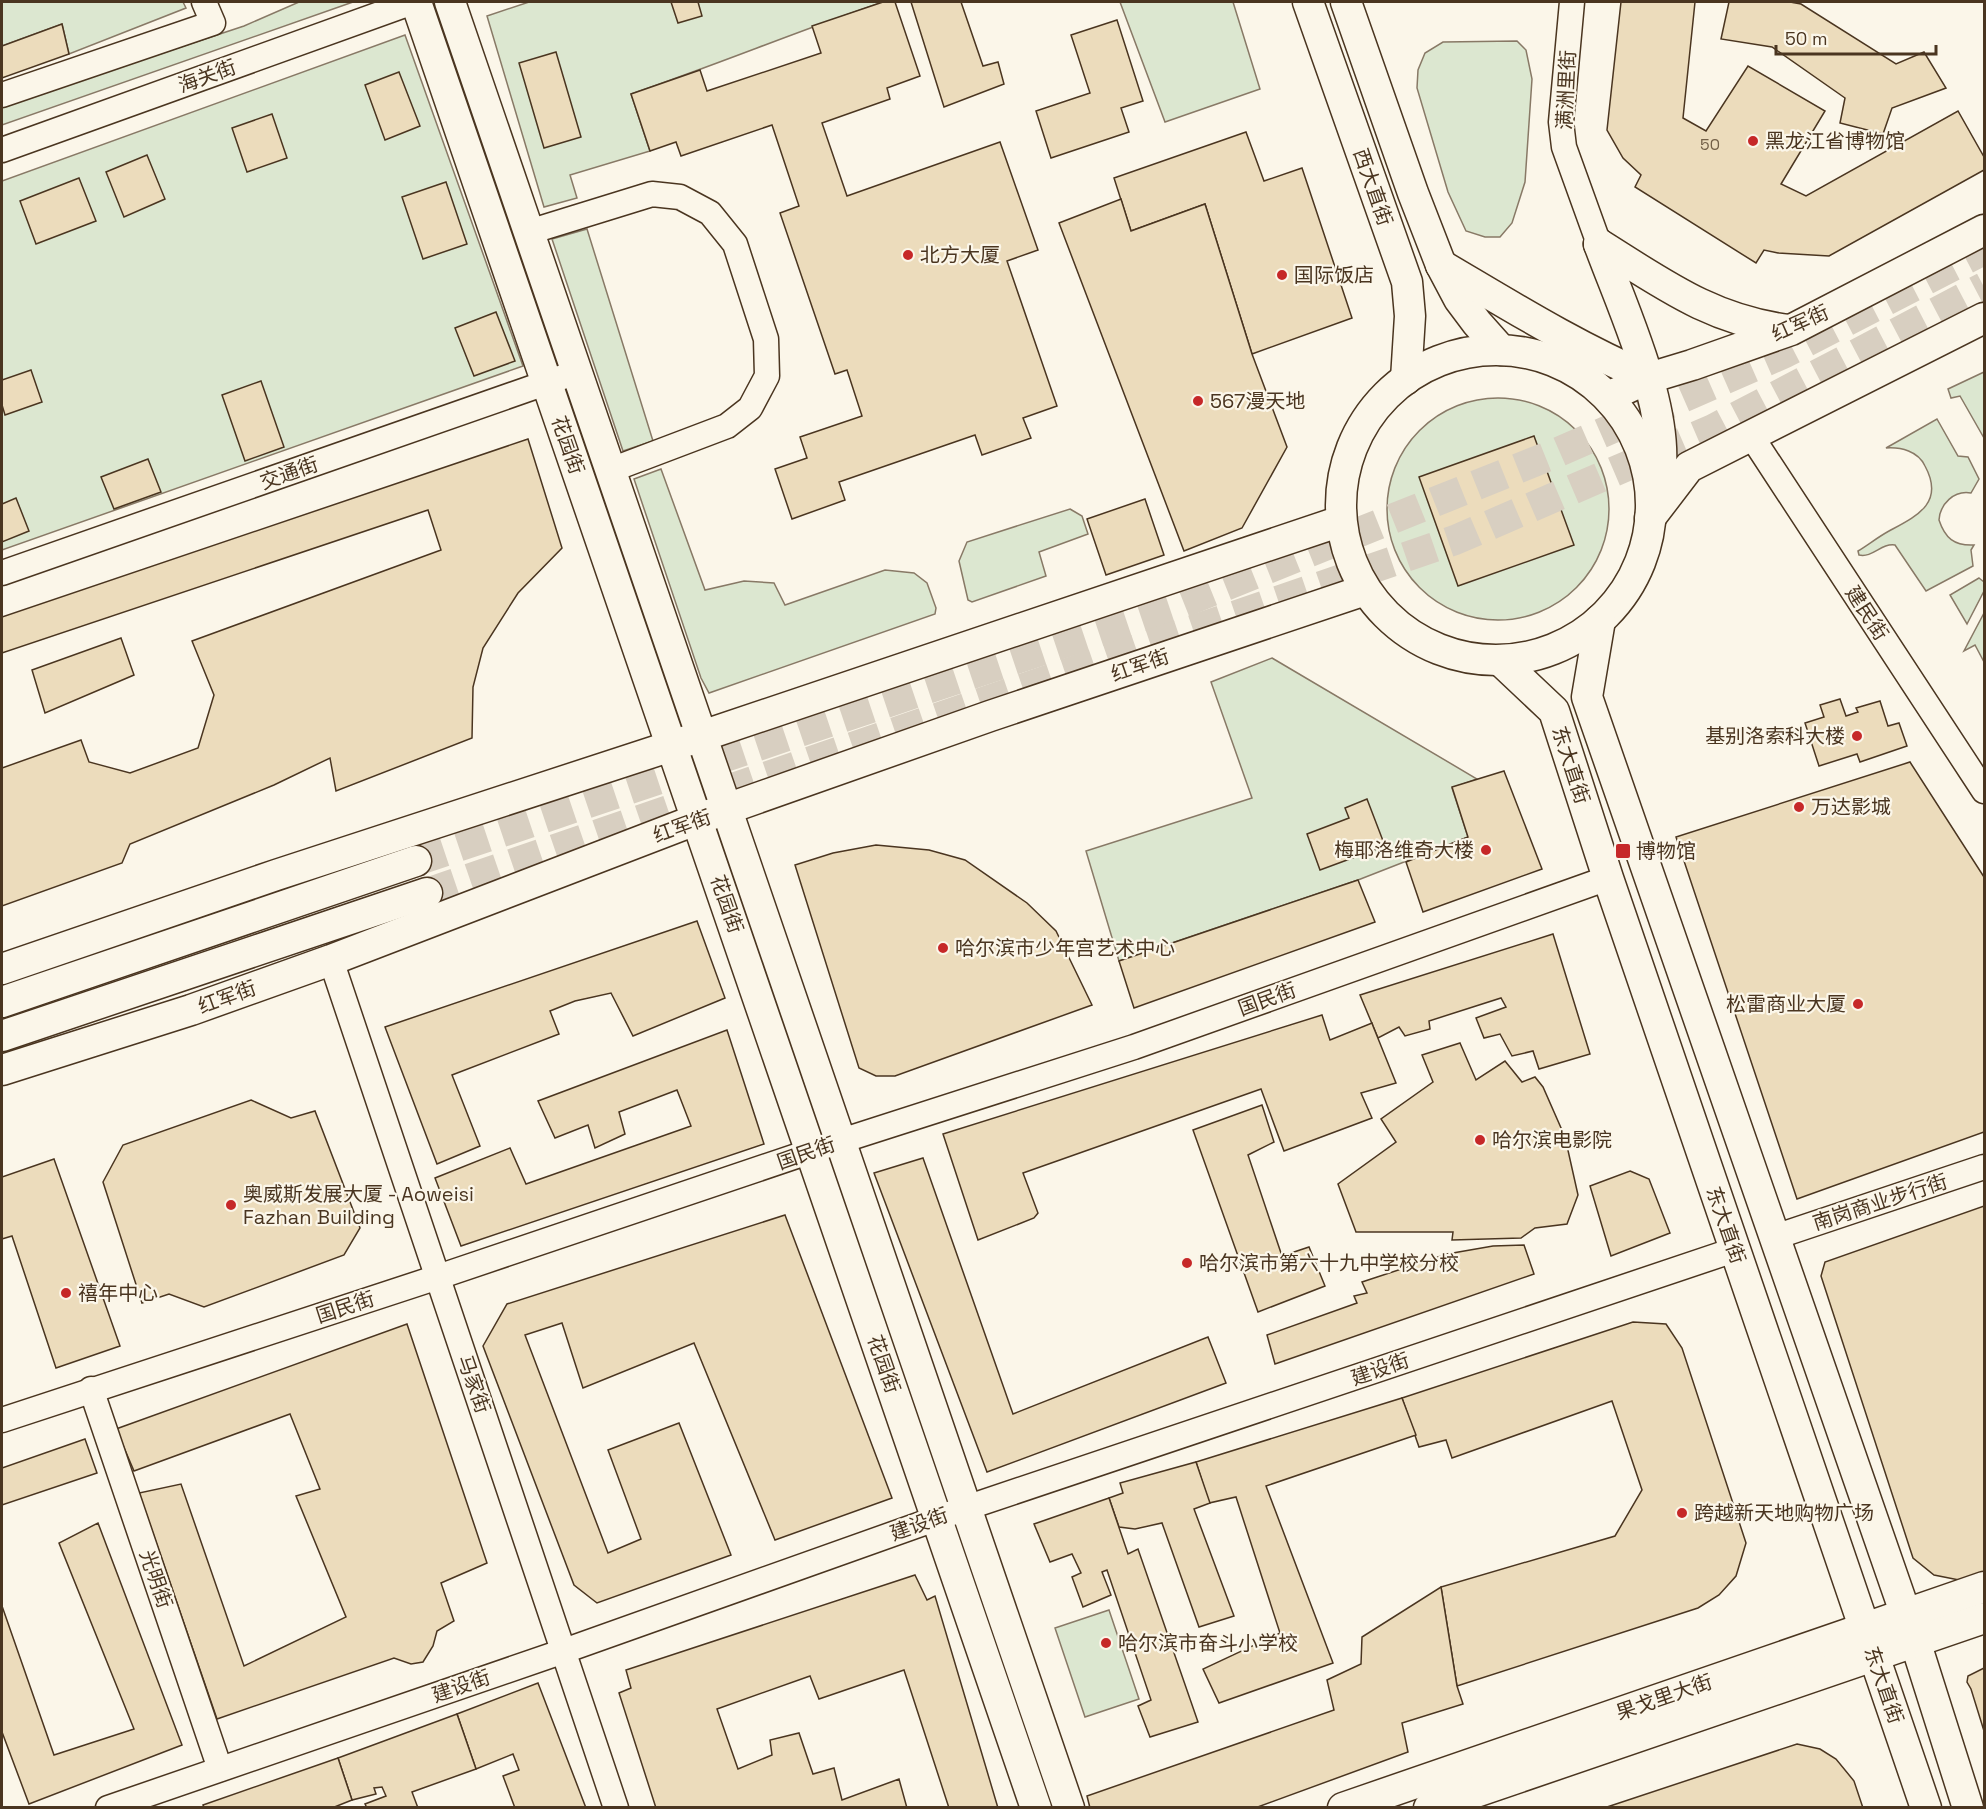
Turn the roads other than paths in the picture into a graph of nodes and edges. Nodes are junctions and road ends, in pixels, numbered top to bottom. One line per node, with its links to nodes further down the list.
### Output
1 (204, 2): 7 (street)
2 (415, 2): 8 (street, 海关街); 19 (main road, 花园街)
3 (450, 2): 10 (main road, 花园街)
4 (1308, 2): 17 (main road, 西大直街)
5 (1346, 2): 12 (main road, 西大直街)
6 (1572, 2): 11 (street, 满洲里街)
7 (2, 95)
8 (2, 150)
9 (1984, 230): 14 (main road, 红军街)
10 (529, 232): 16 (main road, 花园街); 22 (street)
11 (1599, 244): 14 (main road); 18 (main road)
12 (1441, 265): 15 (main road, 西大直街); 18 (main road)
13 (1984, 318): 21 (main road)
14 (1791, 330): 18 (main road, 红军街)
15 (1501, 350): 17 (main road); 20 (main road)
16 (577, 372): 19 (street, 交通街); 22 (main road, 花园街)
17 (1406, 378): 24 (main road)
18 (1649, 378): 20 (main road, 红军街); 23 (main road)
19 (547, 383): 25 (street, 交通街); 30 (main road, 花园街)
20 (1608, 397): 23 (main road)
21 (1750, 434): 23 (main road); 31 (street, 建民街)
22 (611, 470): 29 (main road, 花园街)
23 (1650, 518): 27 (main road)
24 (1341, 521): 26 (main road); 29 (main road)
25 (2, 573)
26 (1365, 590): 28 (main road); 32 (main road, 红军街)
27 (1600, 620): 28 (main road); 47 (main road, 东大直街)
28 (1501, 661): 35 (main road, 东大直街)
29 (702, 736): 30 (main road); 32 (main road, 花园街)
30 (672, 746): 33 (main road, 花园街); 38 (main road)
31 (1984, 791)
32 (728, 809): 33 (main road, 红军街); 44 (main road, 花园街)
33 (698, 819): 37 (main road, 红军街); 45 (main road, 花园街)
34 (416, 861): 40 (main road)
35 (1608, 878): 44 (street, 国民街); 48 (main road, 东大直街)
36 (427, 893): 39 (main road, 红军街)
37 (331, 960): 41 (main road, 红军街); 49 (street, 马家街)
38 (2, 969)
39 (129, 994): 41 (main road); 42 (main road, 红军街)
40 (2, 1002)
41 (191, 1010): 43 (main road, 红军街)
42 (2, 1036)
43 (2, 1070)
44 (841, 1141): 45 (street, 国民街); 52 (main road, 花园街)
45 (811, 1151): 49 (street, 国民街); 53 (main road, 花园街)
46 (1984, 1167): 47 (street, 南岗商业步行街)
47 (1775, 1237): 55 (main road, 东大直街)
48 (1734, 1250): 52 (street, 建设街); 57 (main road, 东大直街)
49 (438, 1277): 50 (street, 国民街); 59 (street, 马家街)
50 (92, 1389): 51 (street, 国民街); 61 (street, 光明街)
51 (2, 1420)
52 (966, 1508): 53 (street, 建设街); 65 (main road, 花园街)
53 (937, 1518): 59 (street, 建设街); 64 (main road, 花园街)
54 (1984, 1587): 55 (main road, 果戈里大街)
55 (1905, 1613): 57 (main road, 果戈里大街); 58 (main road, 东大直街)
56 (1984, 1618): 58 (main road, 果戈里大街)
57 (1864, 1628): 60 (main road, 东大直街); 66 (main road, 果戈里大街)
58 (1915, 1641): 60 (main road, 果戈里大街); 69 (main road, 东大直街)
59 (564, 1651): 61 (street, 建设街); 63 (street, 马家街)
60 (1874, 1656): 67 (main road, 果戈里大街); 68 (main road, 东大直街)
61 (220, 1769): 62 (street, 建设街)
62 (108, 1808)
63 (616, 1808)
64 (1036, 1808)
65 (1069, 1808)
66 (1343, 1808)
67 (1429, 1808)
68 (1926, 1808)
69 (1968, 1808)

